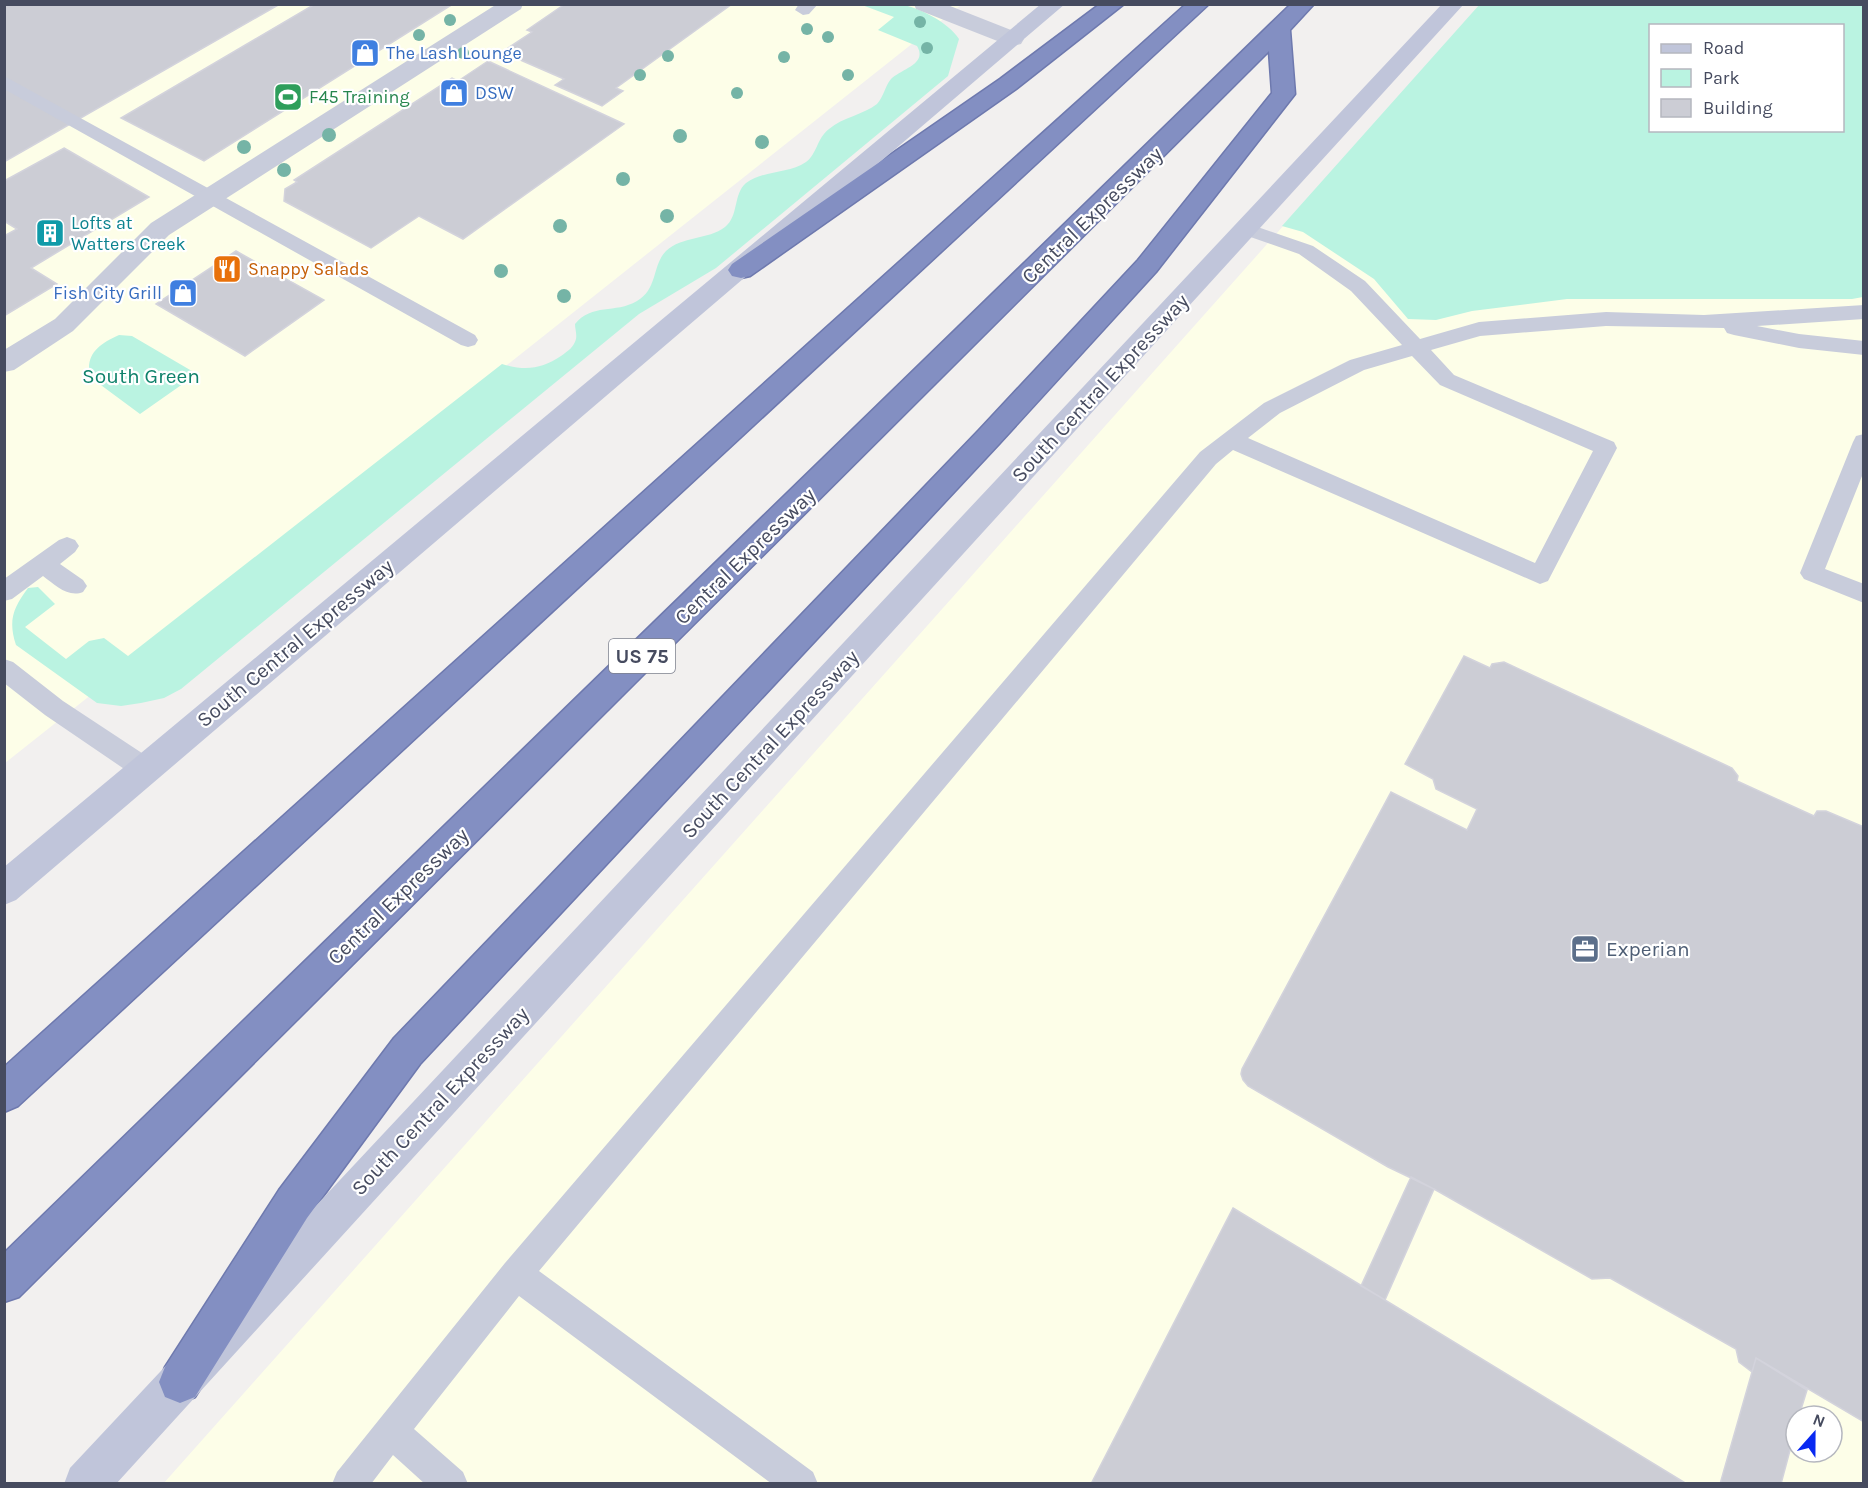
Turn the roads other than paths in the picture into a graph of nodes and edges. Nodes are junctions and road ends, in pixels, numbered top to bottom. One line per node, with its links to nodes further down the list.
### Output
1 (513, 4): 11 (street)
2 (924, 4): 9 (street)
3 (1055, 4): 9 (main road, South Central Expressway)
4 (1114, 4): 13 (highway)
5 (1199, 4): 30 (highway)
6 (1304, 4): 8 (highway, Central Expressway / US 75)
7 (1454, 4): 12 (main road, South Central Expressway)
8 (1279, 30): 32 (highway, Central Expressway / US 75); 33 (highway)
9 (1013, 39): 13 (main road, South Central Expressway)
10 (4, 81): 11 (lane)
11 (209, 196): 16 (lane); 19 (street)
12 (1246, 229): 17 (lane); 33 (main road, South Central Expressway)
13 (741, 270): 28 (main road, South Central Expressway)
14 (1863, 312): 15 (lane)
15 (1704, 322): 17 (lane); 18 (lane)
16 (468, 340)
17 (1416, 348): 20 (lane); 20 (lane)
18 (1863, 348)
19 (4, 363)
20 (1231, 440): 31 (lane)
21 (1863, 442): 26 (lane)
22 (67, 546): 23 (lane)
23 (42, 564): 24 (lane); 25 (lane)
24 (75, 586)
25 (4, 592)
26 (1863, 594)
27 (7, 674): 28 (lane)
28 (145, 769): 29 (main road, South Central Expressway)
29 (4, 889)
30 (4, 1093)
31 (516, 1274): 34 (lane); 38 (lane)
32 (4, 1282)
33 (180, 1382): 35 (main road, South Central Expressway)
34 (391, 1431): 36 (lane); 37 (lane)
35 (86, 1484)
36 (349, 1484)
37 (451, 1484)
38 (801, 1484)

